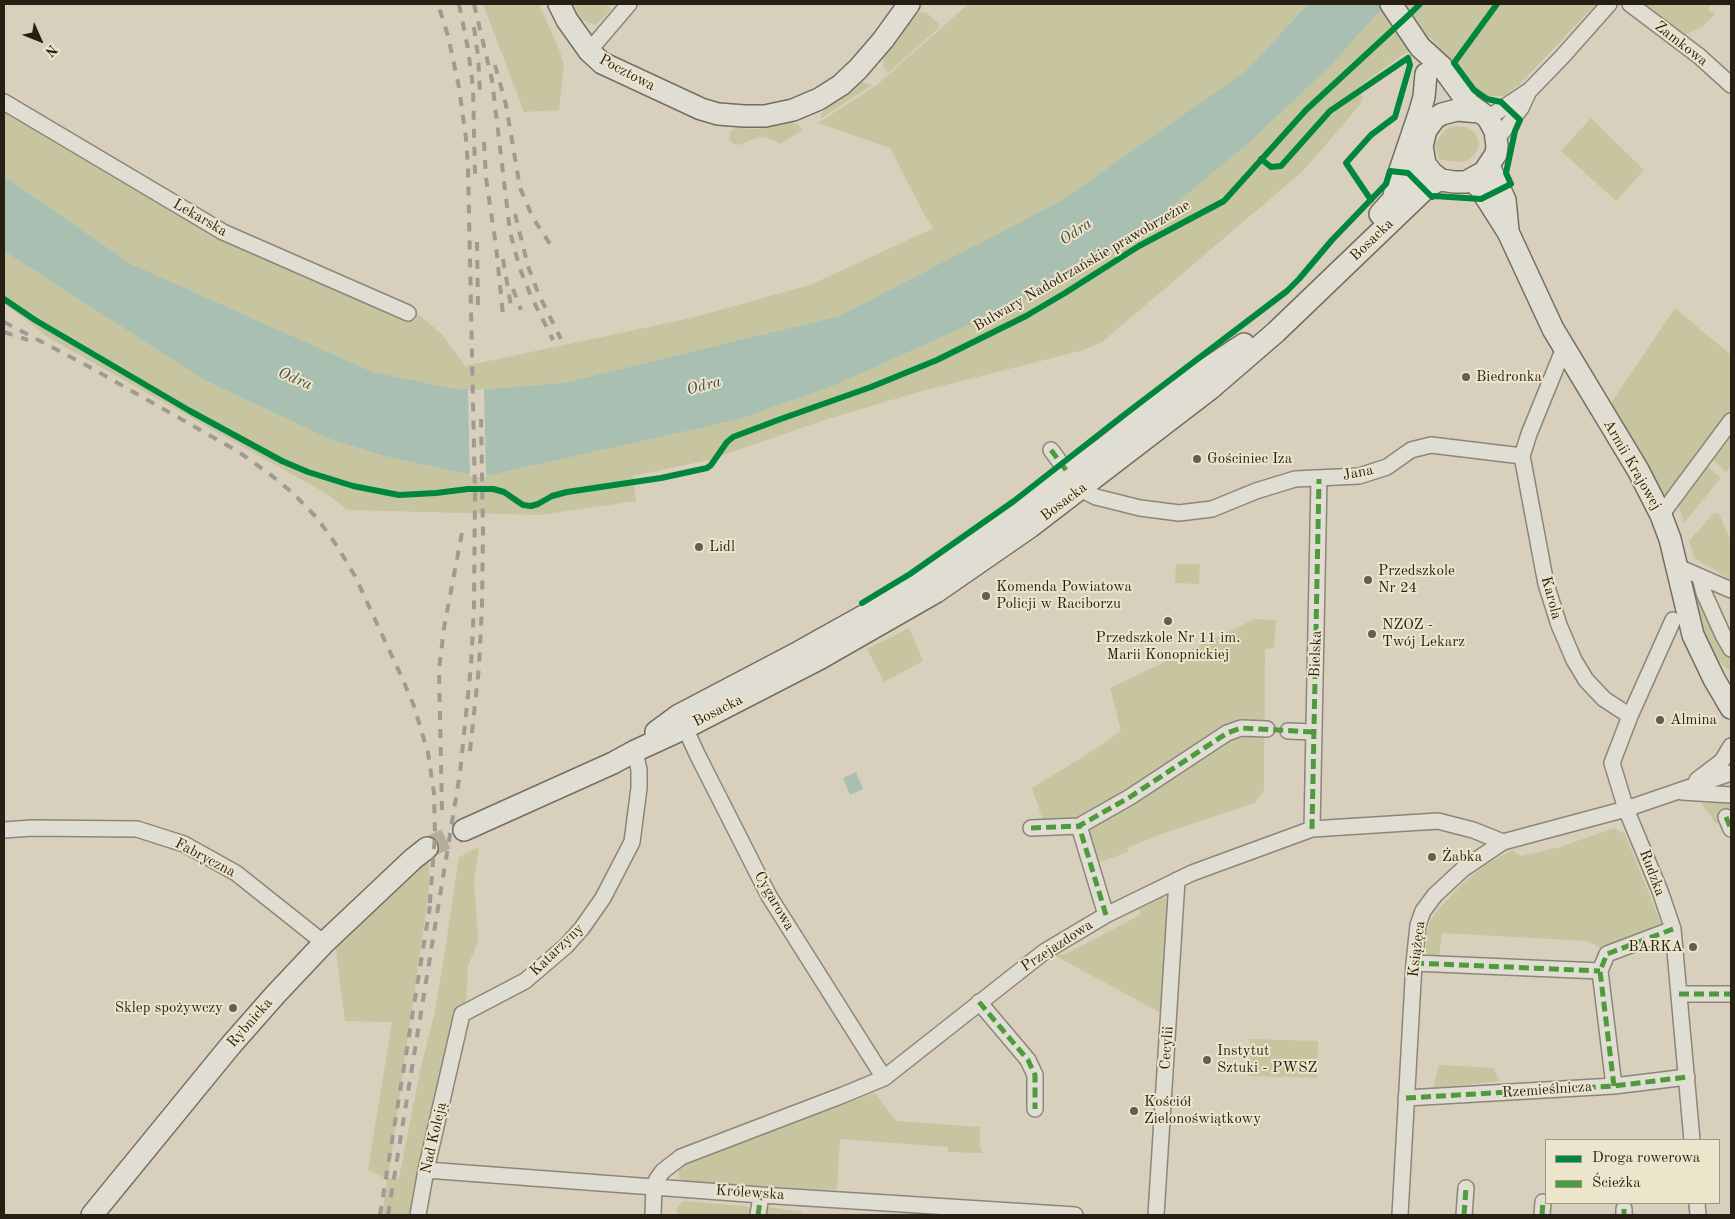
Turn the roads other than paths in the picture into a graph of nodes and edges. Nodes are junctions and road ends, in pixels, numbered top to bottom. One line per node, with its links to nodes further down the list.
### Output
1 (559, 4): 8 (street, Pocztowa)
2 (629, 4): 8 (street)
3 (909, 4): 8 (street, Pocztowa)
4 (1391, 4): 7 (street)
5 (1609, 4): 11 (street)
6 (1630, 4): 10 (street, Zamkowa)
7 (1420, 47): 9 (street); 13 (street)
8 (589, 52)
9 (1426, 74): 14 (street); 20 (street)
10 (1731, 85)
11 (1530, 90): 13 (street); 15 (street)
12 (4, 102): 22 (street, Lekarska)
13 (1484, 115): 14 (street); 15 (street)
14 (1435, 118): 16 (street)
15 (1497, 139): 17 (street)
16 (1425, 164): 18 (street); 20 (street, Bosacka)
17 (1489, 166): 19 (street); 21 (street, Armii Krajowej)
18 (1441, 180): 19 (street); 28 (street, Bosacka)
19 (1472, 180): 21 (street, Armii Krajowej)
20 (1393, 201): 28 (street, Bosacka)
21 (1508, 232): 23 (street, Armii Krajowej)
22 (408, 313)
23 (1564, 348): 26 (street); 29 (street, Armii Krajowej)
24 (1731, 421): 29 (street)
25 (1051, 450): 28 (street)
26 (1522, 456): 27 (street, Jana); 36 (street, Karola)
27 (1319, 479): 28 (street, Jana); 40 (street, Bielska)
28 (1074, 481): 37 (street, Bosacka)
29 (1661, 515): 30 (street, Armii Krajowej)
30 (1676, 566): 31 (street); 35 (street, Armii Krajowej)
31 (1700, 577): 32 (street); 34 (street)
32 (1731, 590)
33 (1673, 620): 36 (street, Rudzka)
34 (1731, 649)
35 (1731, 708)
36 (1630, 716): 48 (street, Rudzka)
37 (682, 722): 42 (street, Bosacka); 66 (street, Cygarowa)
38 (1267, 729): 49 (street)
39 (1288, 730): 40 (street)
40 (1313, 732): 53 (street, Bielska)
41 (1731, 746): 44 (street, Książęca)
42 (635, 751): 52 (street, Bosacka); 65 (street, Katarzyny)
43 (1731, 773): 44 (street, Książęca)
44 (1684, 789): 46 (street, Książęca); 48 (street, Książęca)
45 (1731, 789): 46 (street, Książęca)
46 (1713, 794): 47 (street, Książęca)
47 (1731, 795)
48 (1626, 809): 54 (street, Książęca); 58 (street, Rudzka)
49 (1079, 826): 50 (street); 57 (street)
50 (1031, 828)
51 (4, 830): 59 (street, Fabryczna)
52 (464, 830)
53 (1312, 830): 54 (street, Przejazdowa); 56 (street, Przejazdowa)
54 (1503, 842): 60 (street, Książęca)
55 (427, 848): 59 (street, Rybnicka)
56 (1177, 880): 57 (street, Przejazdowa); 81 (street, Cecylii)
57 (1106, 915): 64 (street, Przejazdowa)
58 (1673, 929): 61 (street); 63 (street, Rudzka)
59 (324, 943): 76 (street, Rybnicka)
60 (1414, 963): 61 (street); 69 (street, Książęca)
61 (1600, 971): 68 (street)
62 (1731, 993): 63 (street)
63 (1679, 994): 67 (street, Rudzka)
64 (979, 1002): 66 (street, Przejazdowa); 70 (street)
65 (452, 1062): 72 (street, Nad Koleją)
66 (884, 1078): 73 (street, Przejazdowa)
67 (1687, 1078): 68 (street, Rzemieślnicza); 71 (street, Rudzka)
68 (1614, 1086): 69 (street, Rzemieślnicza)
69 (1406, 1098): 82 (street, Książęca)
70 (1035, 1109)
71 (1692, 1139)
72 (426, 1170): 73 (street, Królewska); 77 (street, Nad Koleją)
73 (654, 1186): 75 (street, Królewska); 78 (street)
74 (1466, 1188): 83 (street)
75 (760, 1195): 79 (street); 80 (street, Królewska)
76 (92, 1215)
77 (418, 1215)
78 (653, 1215)
79 (758, 1215)
80 (1075, 1215)
81 (1156, 1215)
82 (1400, 1215)
83 (1464, 1215)

